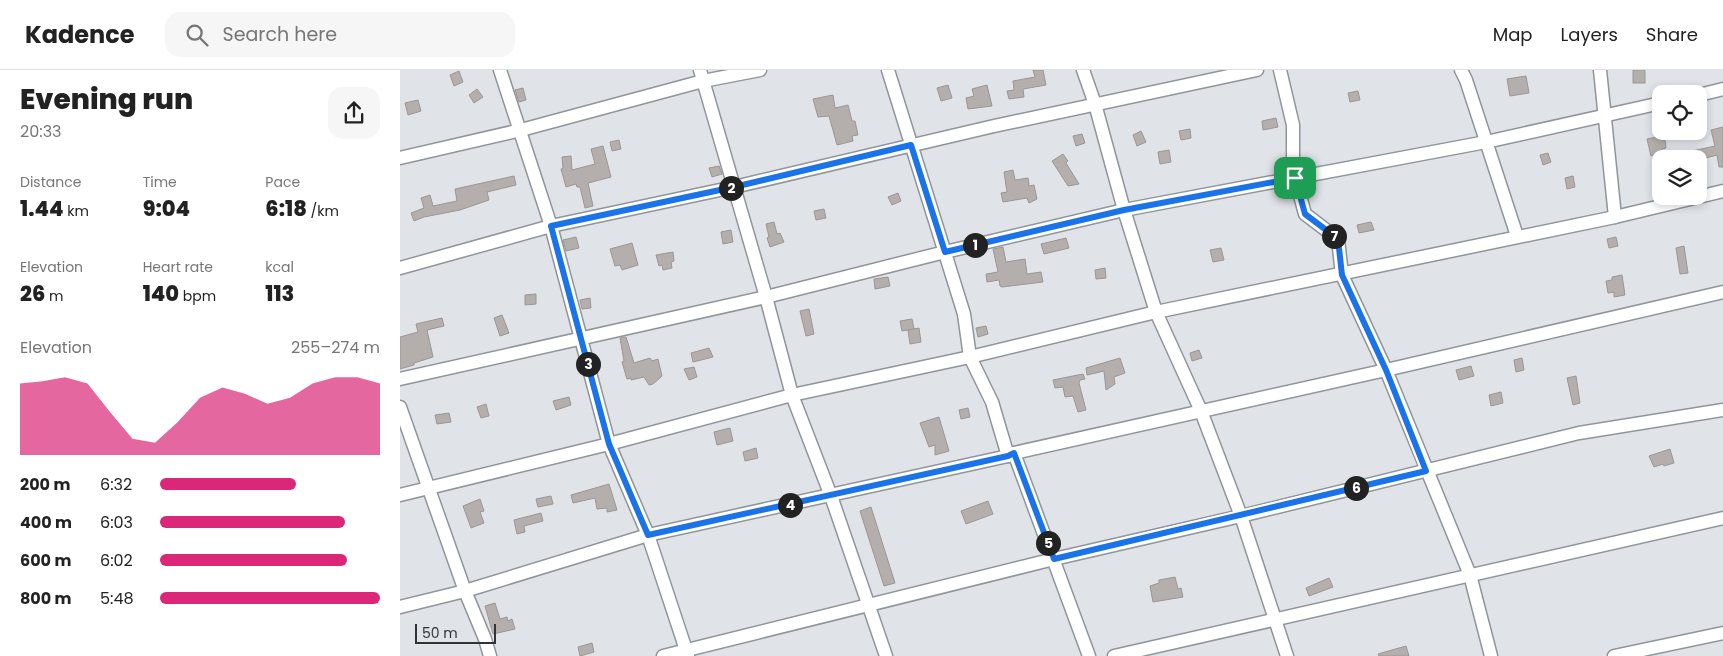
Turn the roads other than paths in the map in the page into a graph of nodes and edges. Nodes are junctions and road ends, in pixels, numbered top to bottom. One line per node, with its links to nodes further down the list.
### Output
1 (500, 70): 15 (street)
2 (760, 70): 9 (street)
3 (888, 70): 17 (street)
4 (1083, 70): 12 (street)
5 (1257, 70): 12 (street)
6 (1280, 70): 19 (street)
7 (1461, 70): 16 (street)
8 (1600, 70): 14 (street)
9 (701, 76): 15 (street); 20 (street)
10 (1723, 89): 11 (street)
11 (1707, 93)
12 (1095, 104): 17 (street); 22 (street)
13 (1652, 105): 14 (street)
14 (1605, 115): 16 (street); 23 (street)
15 (521, 130): 18 (street); 24 (street)
16 (1486, 142): 19 (street); 25 (street)
17 (911, 145): 20 (street); 26 (street)
18 (400, 158)
19 (1295, 178): 22 (street); 28 (street)
20 (734, 187): 24 (street); 30 (street)
21 (1723, 191): 23 (street)
22 (1124, 210): 26 (street); 31 (street)
23 (1615, 217): 25 (street)
24 (551, 226): 27 (street); 32 (street)
25 (1517, 236): 28 (street)
26 (945, 252): 30 (street); 33 (street)
27 (400, 268)
28 (1342, 275): 31 (street); 34 (street)
29 (1723, 292): 34 (street)
30 (766, 297): 32 (street); 36 (street)
31 (1156, 312): 33 (street); 39 (street)
32 (580, 338): 35 (street); 40 (street)
33 (970, 357): 36 (street); 41 (street)
34 (1386, 370): 39 (street); 42 (street)
35 (400, 379)
36 (792, 395): 40 (street); 45 (street)
37 (400, 407): 43 (street)
38 (1723, 410): 42 (street)
39 (1201, 411): 41 (street); 46 (street)
40 (609, 444): 43 (street); 48 (street)
41 (1011, 454): 45 (street); 49 (street)
42 (1426, 471): 46 (street); 50 (street)
43 (428, 489): 44 (street); 51 (street)
44 (400, 495)
45 (832, 496): 48 (street); 52 (street)
46 (1241, 516): 49 (street); 54 (street)
47 (1723, 518): 50 (street)
48 (648, 535): 51 (street); 56 (street)
49 (1054, 559): 52 (street); 60 (street)
50 (1470, 575): 54 (street); 63 (street)
51 (464, 591): 53 (street); 57 (street)
52 (868, 604): 56 (street); 59 (street)
53 (400, 607)
54 (1276, 618): 61 (street); 62 (street)
55 (1723, 633): 64 (street)
56 (687, 653): 58 (street)
57 (490, 656)
58 (663, 656)
59 (886, 656)
60 (1089, 656)
61 (1114, 656)
62 (1287, 656)
63 (1491, 656)
64 (1614, 656)

